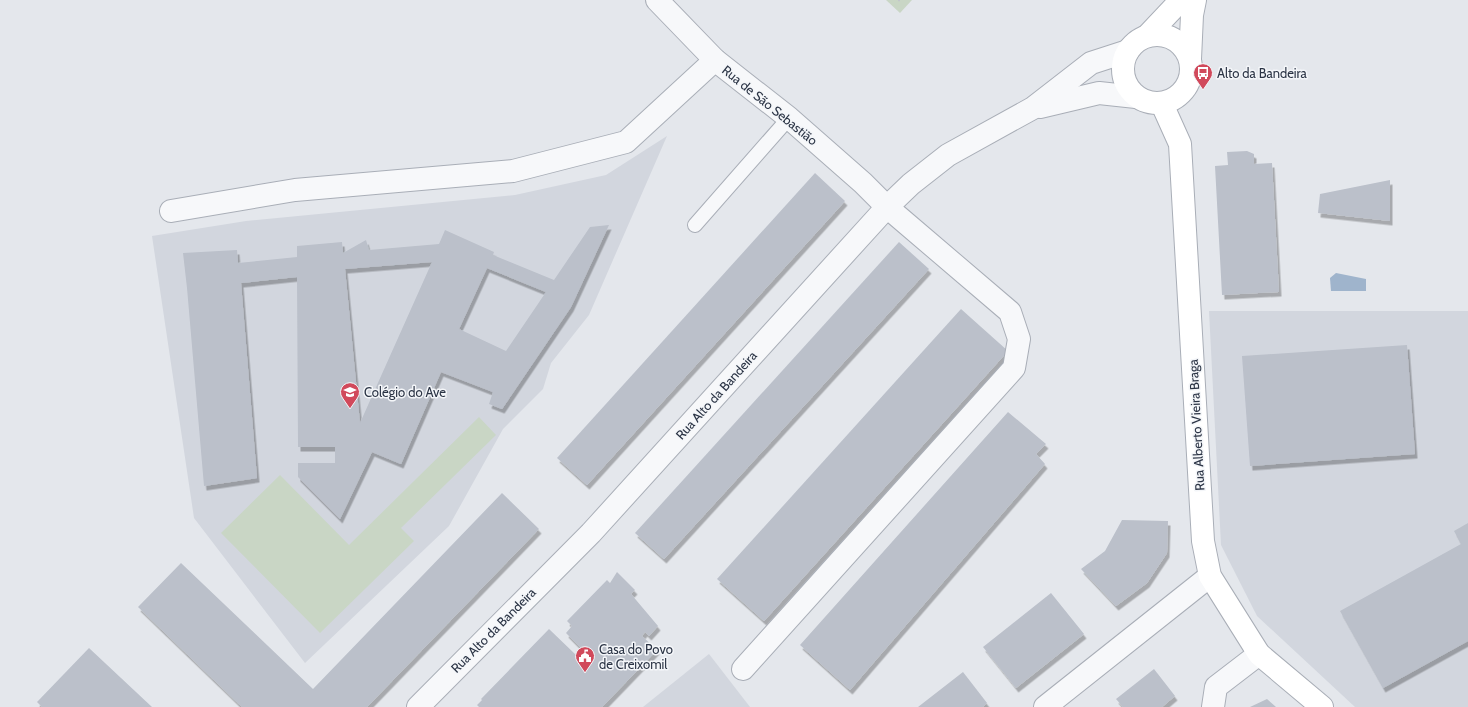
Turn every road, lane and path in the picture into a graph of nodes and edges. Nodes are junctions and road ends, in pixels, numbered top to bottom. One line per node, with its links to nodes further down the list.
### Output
1 (657, 0): 7 (street, Rua de São Sebastião)
2 (1181, 0): 4 (street)
3 (1195, 0): 6 (street)
4 (1147, 36): 5 (street); 6 (street)
5 (1128, 51): 8 (street); 10 (street, Rua Alto da Bandeira)
6 (1190, 59): 9 (street)
7 (715, 60): 11 (street, Rua de São Sebastião); 13 (street)
8 (1136, 96): 9 (street); 10 (street, Rua Alto da Bandeira)
9 (1162, 104): 15 (street, Rua Alberto Vieira Braga)
10 (1033, 108): 12 (street, Rua Alto da Bandeira)
11 (789, 118): 12 (street, Rua de São Sebastião); 14 (lane)
12 (887, 207): 17 (street, Rua de São Sebastião); 18 (street, Rua Alto da Bandeira)
13 (171, 211)
14 (695, 225)
15 (1210, 576): 16 (street, Rua Alberto Vieira Braga); 19 (street)
16 (1259, 654): 20 (street); 21 (street, Rua Alberto Vieira Braga)
17 (743, 669)
18 (418, 707)
19 (1045, 707)
20 (1213, 707)
21 (1322, 707)

